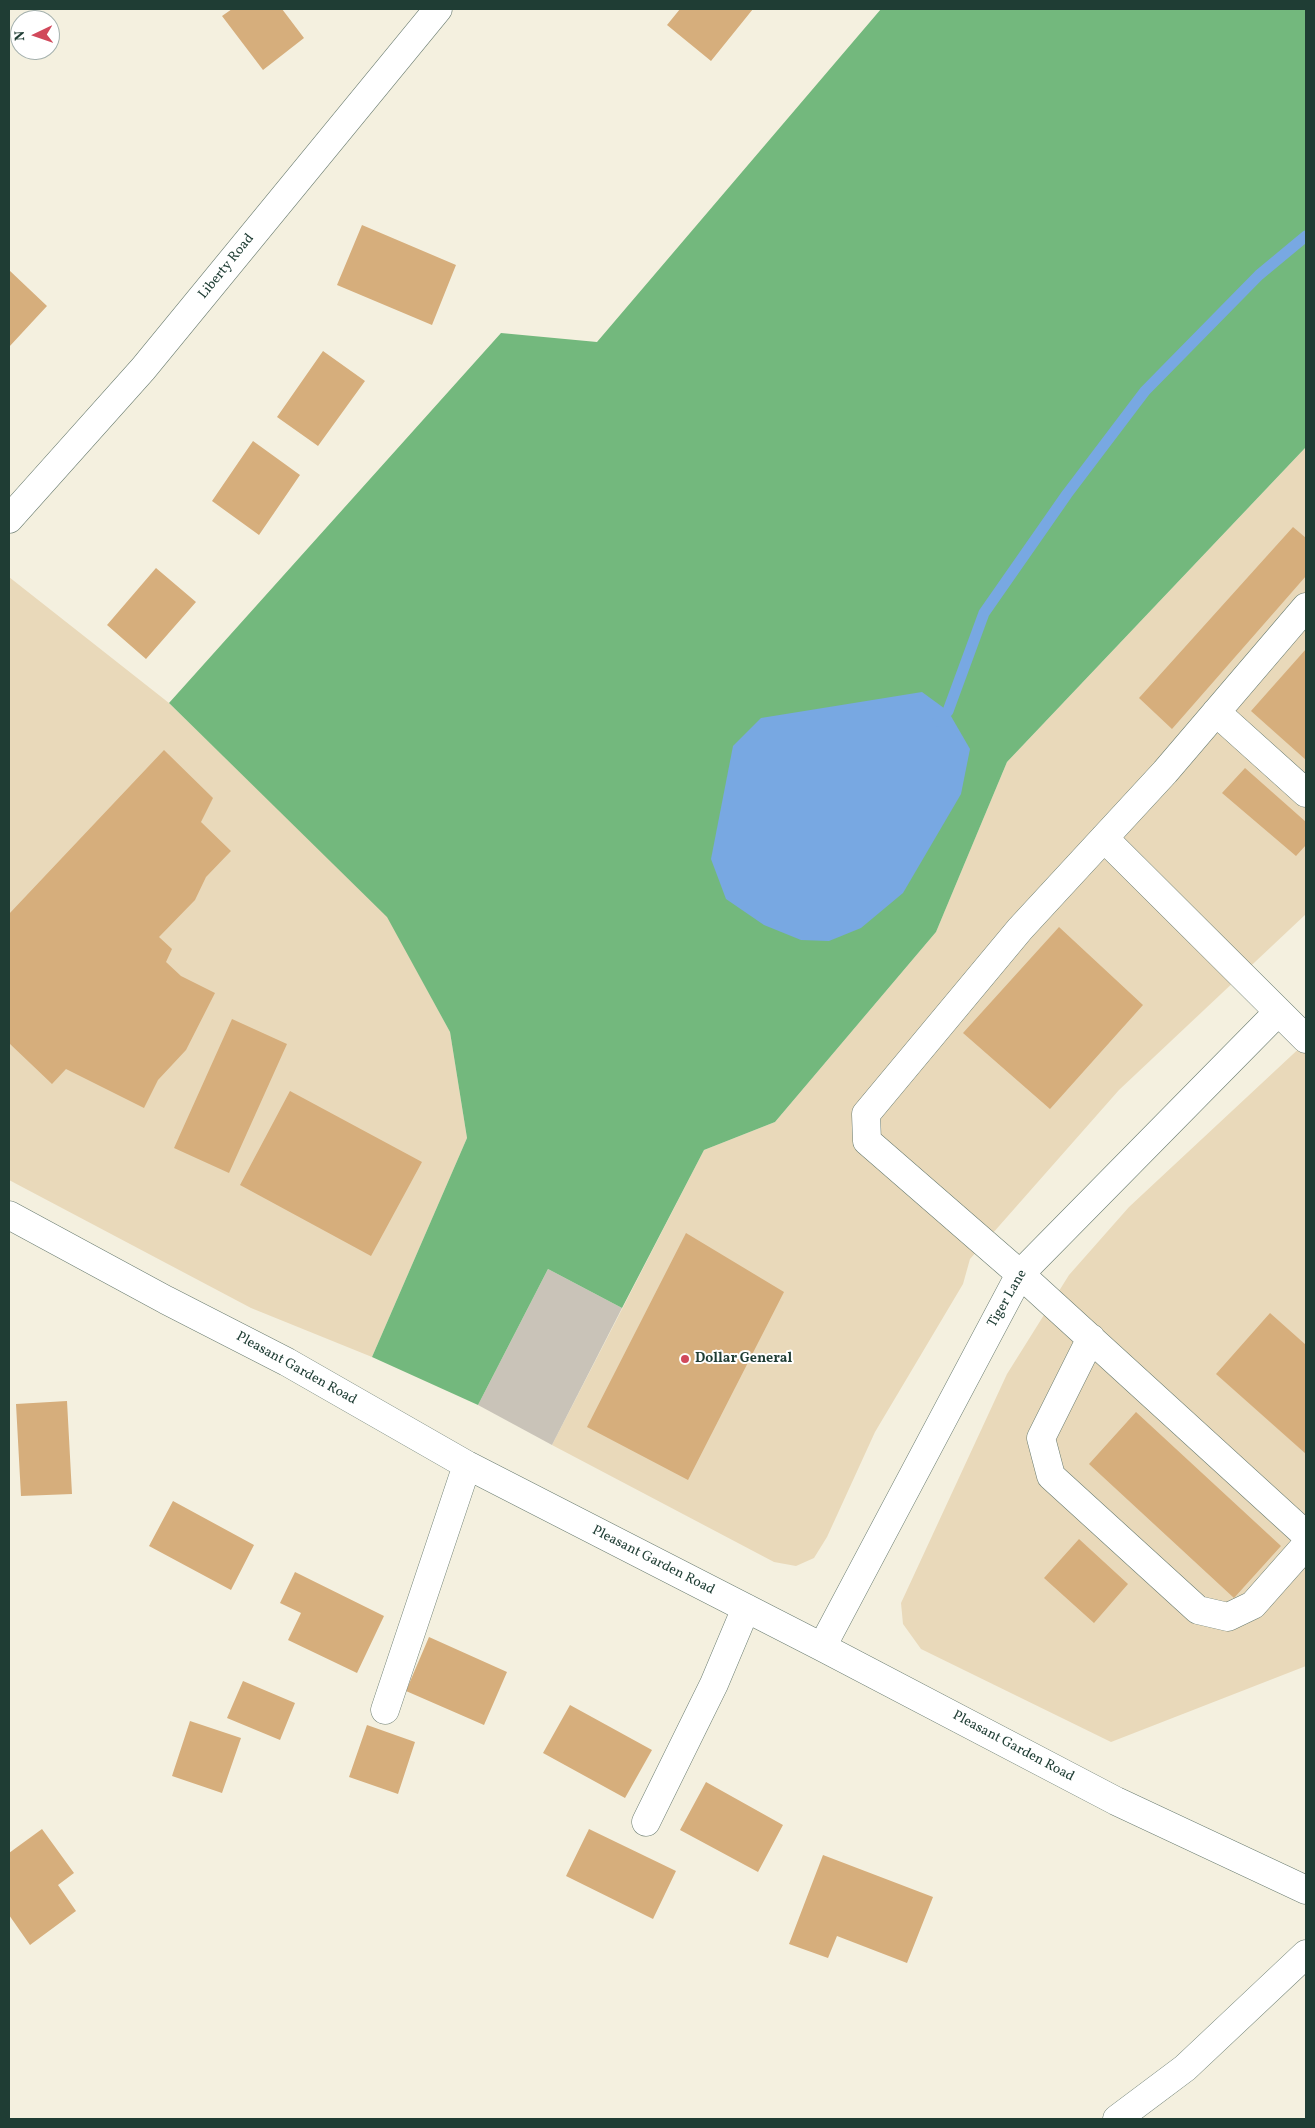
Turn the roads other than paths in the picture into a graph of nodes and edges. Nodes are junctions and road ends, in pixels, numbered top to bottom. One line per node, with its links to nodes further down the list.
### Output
1 (430, 12): 2 (main road, Liberty Road)
2 (9, 519)
3 (1306, 607): 4 (main road)
4 (1216, 712): 5 (main road); 6 (main road)
5 (1306, 793)
6 (1104, 838): 7 (main road); 10 (main road)
7 (1278, 1012): 8 (main road); 10 (main road, Tiger Lane)
8 (1306, 1039)
9 (9, 1215): 12 (main road, Pleasant Garden Road)
10 (1020, 1274): 11 (main road); 16 (main road, Tiger Lane)
11 (1092, 1338): 13 (main road); 14 (main road)
12 (467, 1465): 15 (main road, Pleasant Garden Road); 17 (main road)
13 (1306, 1535)
14 (1306, 1545)
15 (746, 1608): 16 (main road, Pleasant Garden Road); 18 (main road)
16 (822, 1647): 19 (main road, Pleasant Garden Road)
17 (385, 1710)
18 (646, 1822)
19 (1306, 1890)
20 (1306, 1954): 21 (main road)
21 (1116, 2119)

